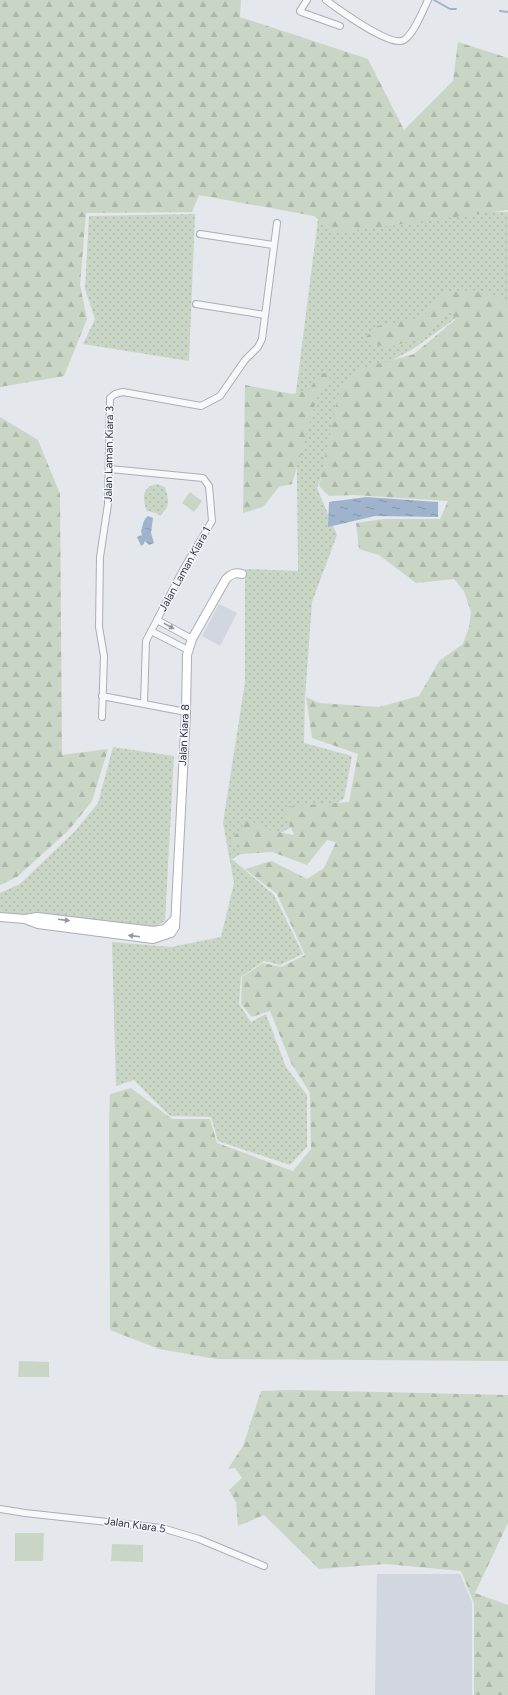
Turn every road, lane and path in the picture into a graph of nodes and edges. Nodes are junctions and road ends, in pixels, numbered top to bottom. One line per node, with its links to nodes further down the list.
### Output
1 (307, 0): 4 (street)
2 (326, 0): 3 (street)
3 (428, 0)
4 (340, 26)
5 (277, 223): 7 (street, Jalan Laman Kiara 3)
6 (200, 234): 7 (street)
7 (273, 245): 9 (street, Jalan Laman Kiara 3)
8 (196, 304): 9 (street)
9 (265, 316): 10 (street, Jalan Laman Kiara 3)
10 (110, 469): 12 (street, Jalan Laman Kiara 1); 16 (street, Jalan Laman Kiara 3)
11 (242, 574): 14 (street, Jalan Kiara 8)
12 (157, 620): 13 (street, Jalan Laman Kiara 1); 14 (street, one-way to 14)
13 (151, 631): 15 (street); 17 (street, Jalan Laman Kiara 1)
14 (192, 639): 15 (street, Jalan Kiara 8)
15 (188, 650): 18 (street, Jalan Kiara 8)
16 (102, 696): 17 (street); 19 (street, Jalan Laman Kiara 3)
17 (144, 704): 18 (street)
18 (186, 712): 20 (street, Jalan Kiara 8)
19 (102, 717)
20 (1, 917)
21 (0, 1509): 22 (street, Jalan Kiara 5)
22 (264, 1566)

